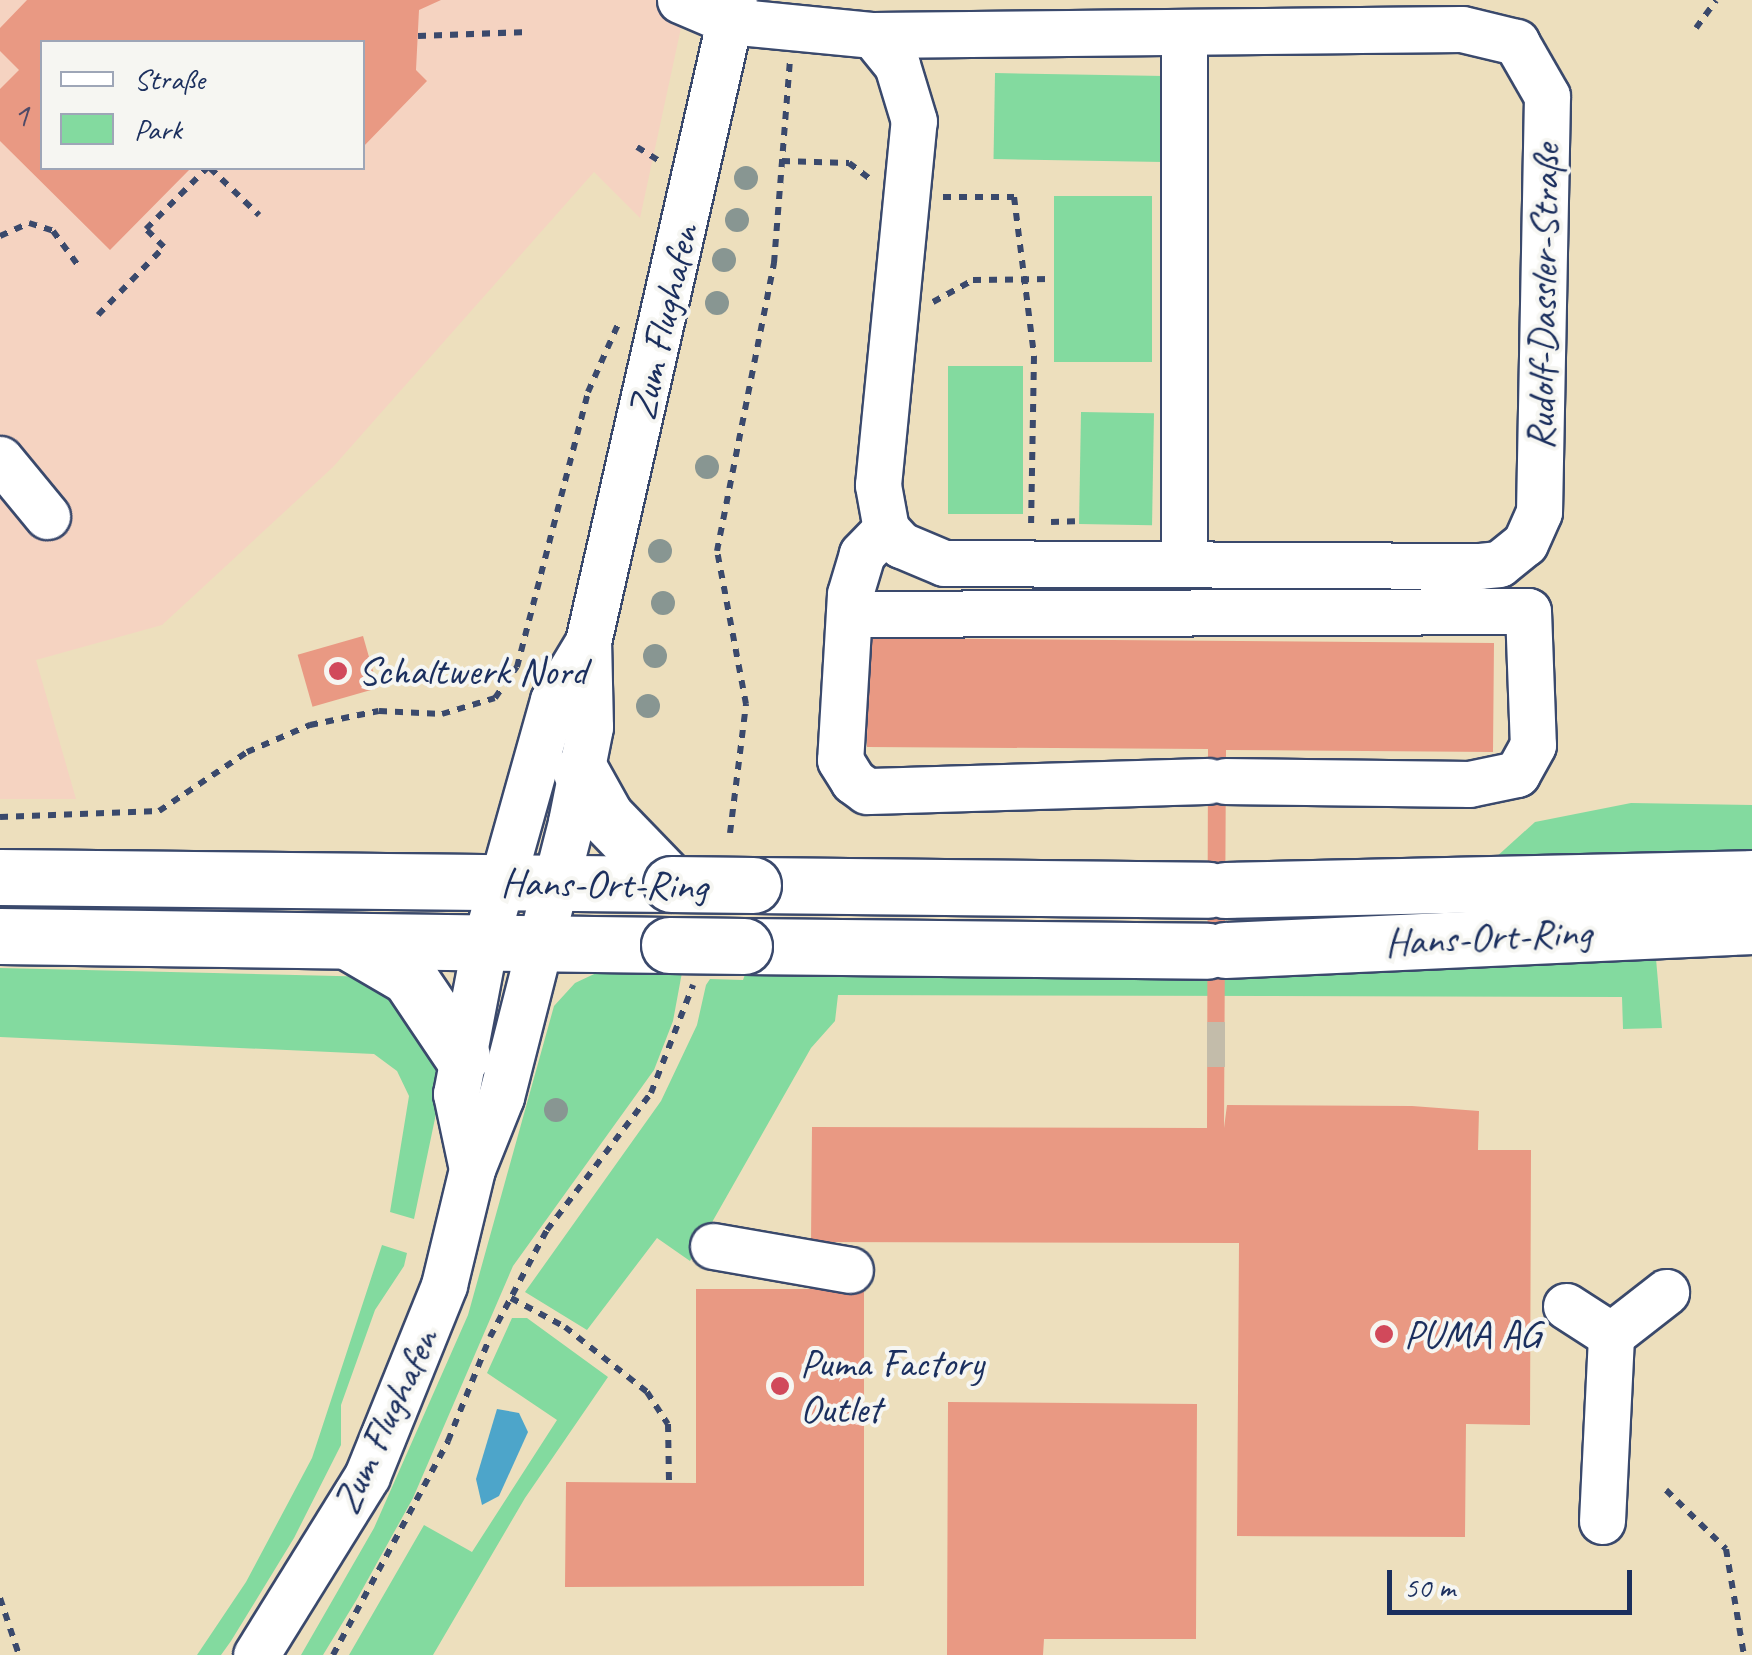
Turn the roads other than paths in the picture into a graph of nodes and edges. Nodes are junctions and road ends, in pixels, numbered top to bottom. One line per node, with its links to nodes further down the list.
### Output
1 (680, 0): 2 (street, Rudolf-Dassler-Straße)
2 (732, 11): 4 (street, Rudolf-Dassler-Straße); 10 (street, Zum Flughafen)
3 (1184, 32): 4 (street, Rudolf-Dassler-Straße); 8 (street); 8 (street, Rudolf-Dassler-Straße)
4 (874, 35): 7 (street)
5 (0, 459): 6 (street)
6 (47, 516)
7 (886, 529): 8 (street, Rudolf-Dassler-Straße); 9 (street)
8 (1184, 561)
9 (849, 614): 9 (street)
10 (588, 642): 11 (street, Zum Flughafen); 14 (street, Zum Flughafen)
11 (586, 749): 14 (street, Zum Flughafen); 15 (main road)
12 (0, 877): 14 (main road, Hans-Ort-Ring)
13 (1752, 878): 15 (main road, Hans-Ort-Ring, bridge)
14 (529, 883): 15 (main road, Hans-Ort-Ring); 19 (street, Zum Flughafen); 20 (street, Zum Flughafen)
15 (671, 884)
16 (1752, 926): 20 (main road, Hans-Ort-Ring, bridge)
17 (0, 936): 18 (main road, Hans-Ort-Ring)
18 (346, 940): 19 (main road, Hans-Ort-Ring); 21 (main road)
19 (486, 942): 20 (main road, Hans-Ort-Ring); 21 (street, Zum Flughafen)
20 (540, 942): 22 (street, Zum Flughafen)
21 (462, 1056): 22 (street, Zum Flughafen)
22 (472, 1169): 29 (street, Zum Flughafen)
23 (713, 1246): 24 (street)
24 (850, 1270)
25 (1666, 1292): 27 (street)
26 (1566, 1306): 27 (street)
27 (1611, 1336): 28 (street)
28 (1602, 1521)
29 (256, 1655)

